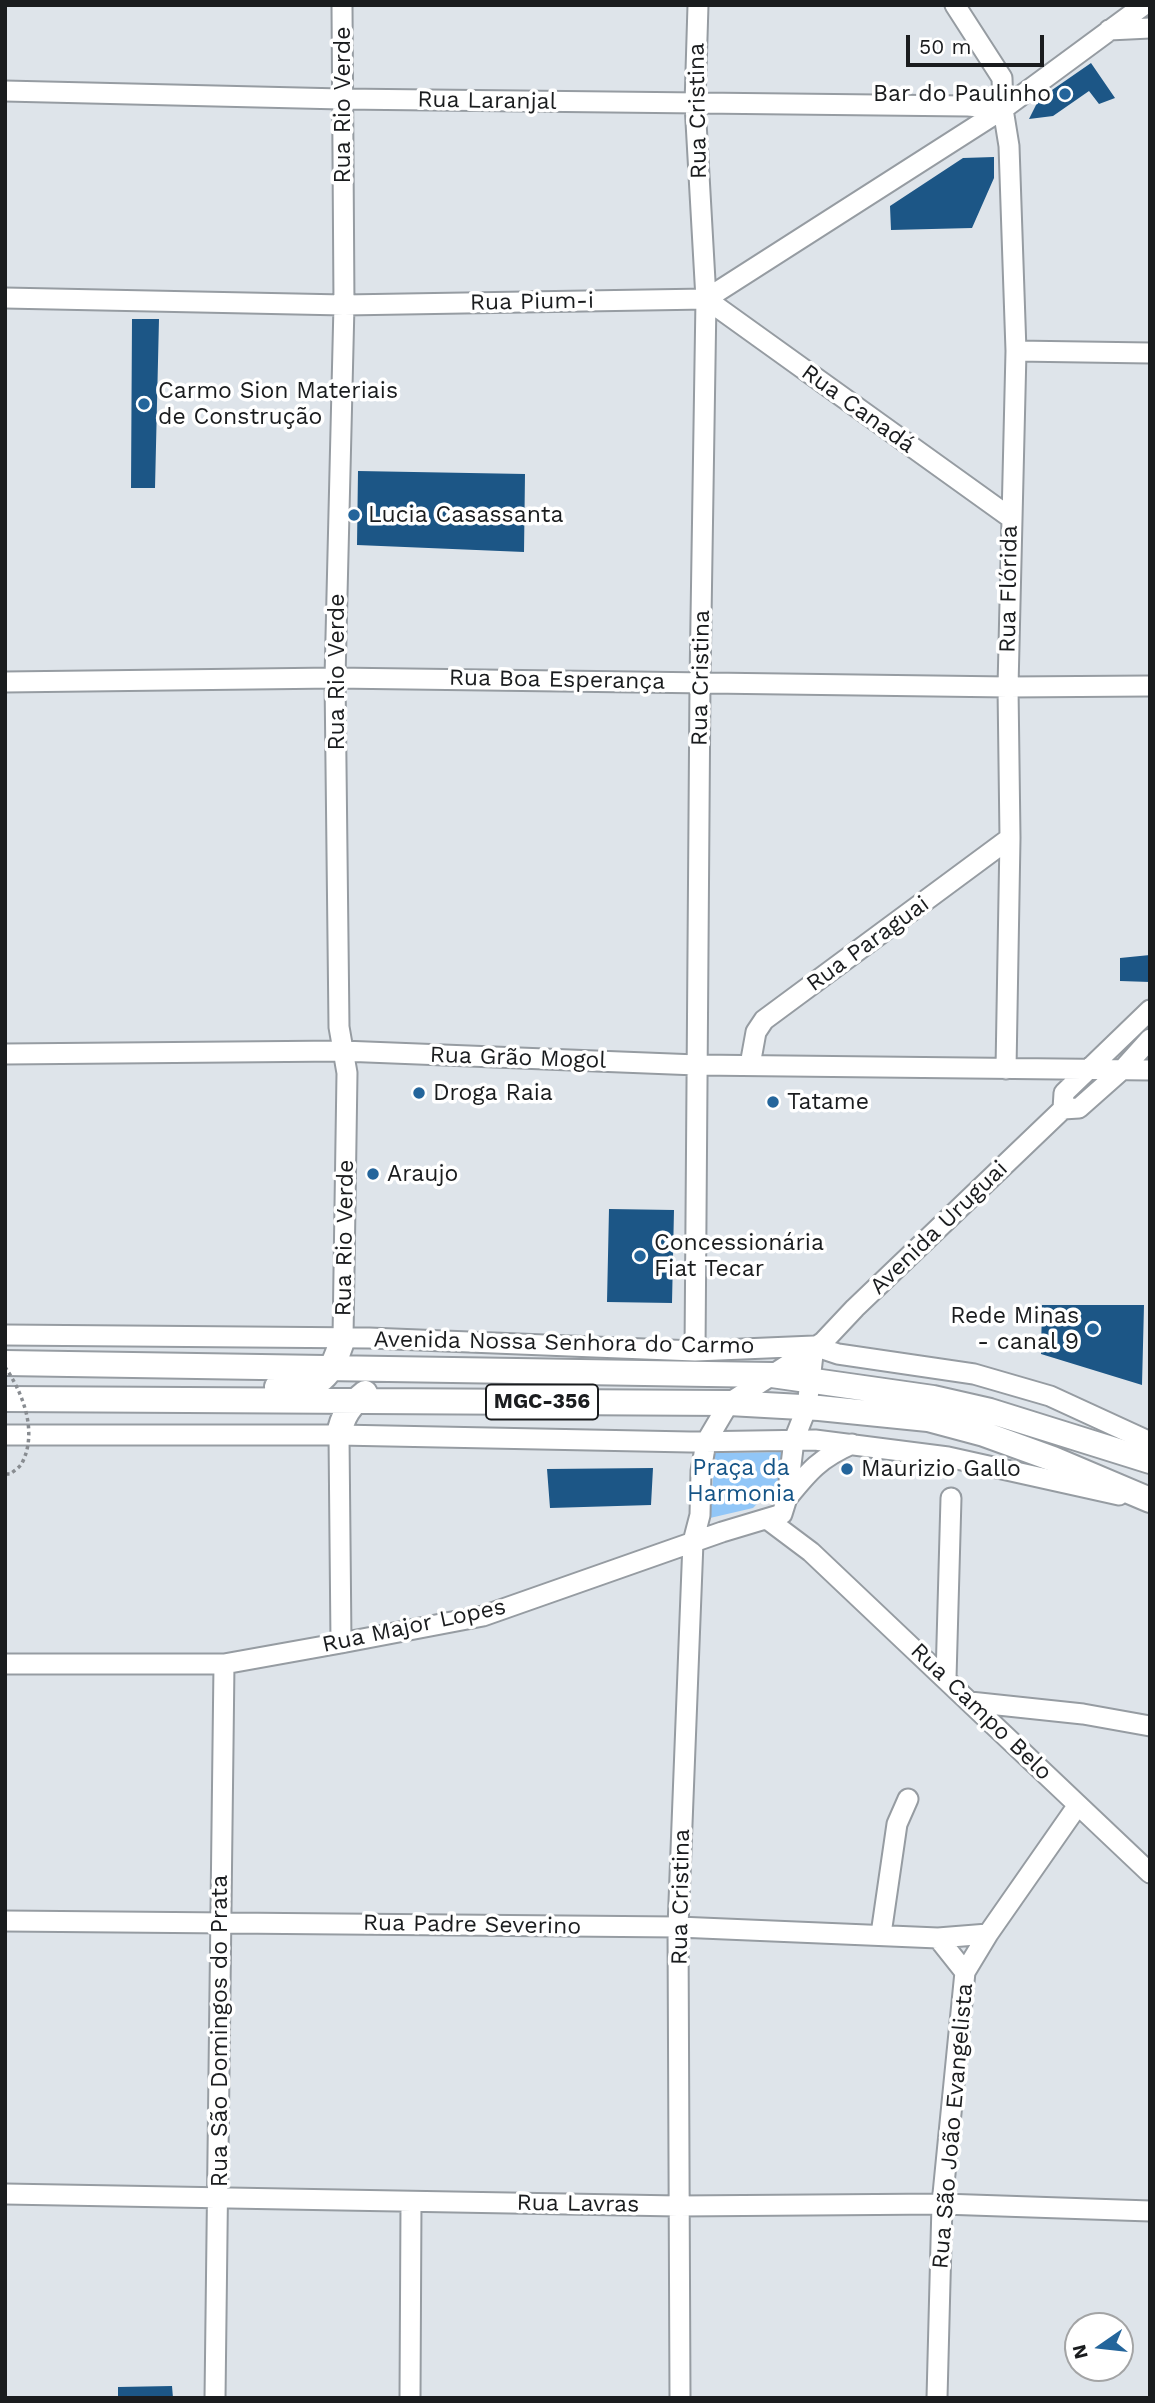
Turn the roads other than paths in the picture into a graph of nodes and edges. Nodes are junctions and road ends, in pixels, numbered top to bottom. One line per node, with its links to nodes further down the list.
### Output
1 (342, 5): 8 (street, Rua Rio Verde)
2 (698, 5): 9 (street, Rua Cristina)
3 (955, 5): 10 (street, Rua Flórida)
4 (1144, 5): 6 (street)
5 (1150, 28): 6 (street)
6 (1107, 30): 10 (street)
7 (5, 90): 8 (street, Rua Laranjal)
8 (342, 99): 9 (street, Rua Laranjal); 14 (street, Rua Rio Verde)
9 (695, 104): 11 (street, Rua Laranjal); 13 (street, Rua Cristina)
10 (1003, 109): 11 (street, Rua Laranjal); 15 (street, Rua Flórida)
11 (972, 115): 13 (street)
12 (5, 298): 14 (street, Rua Pium-i)
13 (706, 299): 14 (street, Rua Pium-i); 17 (street, Rua Canadá); 20 (street, Rua Cristina)
14 (344, 304): 18 (street, Rua Rio Verde)
15 (1016, 351): 16 (street); 17 (street, Rua Flórida)
16 (1150, 353)
17 (1010, 518): 22 (street, Rua Flórida)
18 (335, 677): 19 (street, Rua Boa Esperança); 20 (street, Rua Boa Esperança); 26 (street, Rua Rio Verde)
19 (5, 682)
20 (700, 682): 22 (street, Rua Boa Esperança); 28 (street, Rua Cristina)
21 (1150, 686): 22 (street, Rua Boa Esperança)
22 (1008, 687): 23 (street, Rua Flórida)
23 (1010, 838): 29 (street, Rua Paraguai); 31 (street, Rua Flórida)
24 (1150, 1010): 30 (street, Avenida Uruguai)
25 (1150, 1039): 33 (street, Avenida Uruguai)
26 (342, 1051): 27 (street, Rua Grão Mogol); 28 (street, Rua Grão Mogol); 38 (street, Rua Rio Verde)
27 (5, 1054)
28 (697, 1065): 29 (street, Rua Grão Mogol); 40 (street, Rua Cristina)
29 (750, 1065): 31 (street, Rua Grão Mogol)
30 (1089, 1068): 32 (street, Rua Grão Mogol); 33 (street, Rua Grão Mogol); 35 (street, Avenida Uruguai)
31 (1006, 1069): 32 (street, Rua Grão Mogol)
32 (1031, 1069): 35 (street)
33 (1123, 1069): 34 (street, Rua Grão Mogol); 35 (street, Avenida Uruguai)
34 (1150, 1070)
35 (1064, 1101): 36 (street, Avenida Uruguai)
36 (855, 1308): 39 (street, Avenida Uruguai); 41 (street)
37 (5, 1335): 38 (street, Avenida Nossa Senhora do Carmo)
38 (344, 1338): 40 (street, Avenida Nossa Senhora do Carmo); 43 (main road)
39 (814, 1346): 40 (street, Avenida Nossa Senhora do Carmo); 41 (street, Avenida Nossa Senhora do Carmo); 45 (street, Avenida Uruguai); 46 (street)
40 (695, 1351)
41 (855, 1356): 56 (street, Avenida Nossa Senhora do Carmo)
42 (5, 1365): 43 (main road, Avenida Nossa Senhora do Carmo / MGC-356)
43 (334, 1367): 44 (main road, Avenida Nossa Senhora do Carmo / MGC-356); 48 (main road)
44 (481, 1370): 45 (main road, Avenida Nossa Senhora do Carmo / MGC-356); 49 (main road)
45 (772, 1375): 46 (main road, Avenida Nossa Senhora do Carmo / MGC-356); 50 (street, Avenida Uruguai)
46 (811, 1381): 51 (street); 58 (main road, Avenida Nossa Senhora do Carmo / MGC-356)
47 (5, 1399): 48 (main road, MGC-356)
48 (215, 1399): 49 (main road, MGC-356)
49 (356, 1400): 50 (main road, MGC-356); 53 (main road)
50 (729, 1403): 51 (main road, MGC-356); 55 (street, Rua Cristina)
51 (807, 1407): 54 (street); 60 (main road, MGC-356)
52 (5, 1435): 53 (street, MGC-356)
53 (339, 1435): 55 (street, MGC-356); 65 (street)
54 (794, 1440): 55 (street, MGC-356); 57 (street, MGC-356); 61 (street)
55 (706, 1442): 62 (street, Rua Cristina)
56 (1150, 1442)
57 (852, 1444): 60 (street, MGC-356); 61 (street)
58 (1150, 1461)
59 (951, 1498): 68 (street)
60 (1150, 1501)
61 (779, 1511): 63 (street, Rua Major Lopes); 68 (street, Rua Campo Belo)
62 (700, 1515): 63 (street); 64 (street, Rua Cristina)
63 (722, 1532): 64 (street, Rua Major Lopes)
64 (693, 1542): 65 (street, Rua Major Lopes); 76 (street, Rua Cristina)
65 (341, 1643): 67 (street, Rua Major Lopes)
66 (5, 1664): 67 (street, Rua Major Lopes)
67 (224, 1664): 75 (street, Rua São Domingos do Prata)
68 (946, 1678): 69 (street, Rua Campo Belo)
69 (970, 1702): 70 (street); 72 (street, Rua Campo Belo)
70 (1150, 1726)
71 (908, 1799): 77 (street)
72 (1078, 1805): 73 (street, Rua Campo Belo); 78 (street, Rua São João Evangelista)
73 (1150, 1873)
74 (5, 1921): 75 (street, Rua Padre Severino)
75 (220, 1922): 76 (street, Rua Padre Severino); 82 (street, Rua São Domingos do Prata)
76 (678, 1927): 77 (street, Rua Padre Severino); 85 (street, Rua Cristina)
77 (881, 1934): 79 (street, Rua Padre Severino)
78 (988, 1934): 79 (street, Rua Padre Severino); 80 (street, Rua São João Evangelista)
79 (938, 1938): 80 (street)
80 (965, 1972): 84 (street, Rua São João Evangelista)
81 (5, 2194): 82 (street, Rua Lavras)
82 (219, 2199): 83 (street, Rua Lavras); 87 (street, Rua São Domingos do Prata)
83 (411, 2202): 85 (street, Rua Lavras); 88 (street)
84 (942, 2204): 85 (street, Rua Lavras); 86 (street, Rua Lavras); 90 (street, Rua São João Evangelista)
85 (678, 2206): 89 (street, Rua Cristina)
86 (1150, 2211)
87 (215, 2398)
88 (410, 2398)
89 (680, 2398)
90 (937, 2398)

